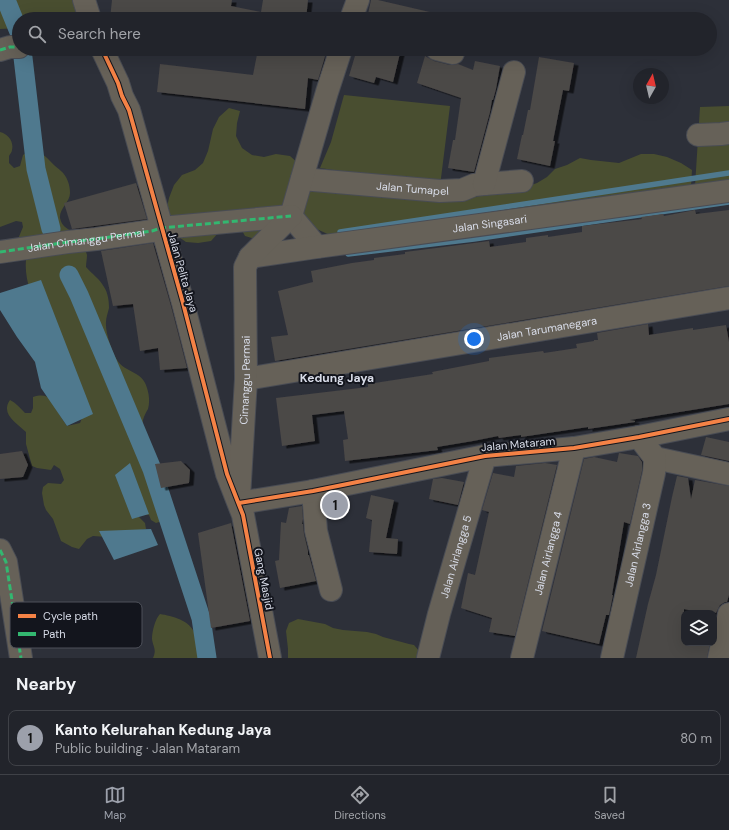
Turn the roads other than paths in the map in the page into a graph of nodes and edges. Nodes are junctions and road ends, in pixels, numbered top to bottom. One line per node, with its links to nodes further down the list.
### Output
1 (84, 0): 3 (street)
2 (358, 0): 4 (street)
3 (88, 12)
4 (354, 12)
5 (105, 56): 15 (street, Jalan Pelita Jaya)
6 (339, 56): 10 (street)
7 (514, 72): 12 (street)
8 (729, 133): 9 (street)
9 (698, 135)
10 (302, 179): 12 (street, Jalan Tumapel); 14 (street)
11 (522, 181): 12 (street, Jalan Tumapel)
12 (484, 184)
13 (729, 191): 16 (street, Jalan Singasari)
14 (291, 216): 15 (street, Jalan Cimanggu Permai); 16 (street); 18 (street)
15 (161, 228): 17 (street, Jalan Cimanggu Permai); 28 (street, Jalan Pelita Jaya)
16 (317, 246): 18 (street, Jalan Singasari)
17 (0, 252)
18 (250, 257): 20 (street, Cimanggu Permai)
19 (729, 298): 20 (street, Jalan Tarumanegara)
20 (246, 379): 28 (street, Cimanggu Permai)
21 (729, 418): 22 (street, Jalan Mataram)
22 (639, 437): 23 (street, Jalan Mataram); 25 (street)
23 (574, 448): 24 (street, Jalan Mataram); 37 (street, Jalan Airlangga 4)
24 (485, 456): 27 (street, Jalan Mataram); 36 (street, Jalan Airlangga 5)
25 (655, 458): 26 (street); 38 (street, Jalan Airlangga 3)
26 (729, 474)
27 (313, 491): 28 (street, Jalan Mataram); 30 (street)
28 (239, 503): 35 (street, Gang Masjid)
29 (0, 550): 31 (street)
30 (330, 590)
31 (12, 602)
32 (729, 614): 39 (street)
33 (19, 648): 34 (street)
34 (20, 658)
35 (270, 658)
36 (428, 658)
37 (522, 658)
38 (612, 658)
39 (719, 658)

